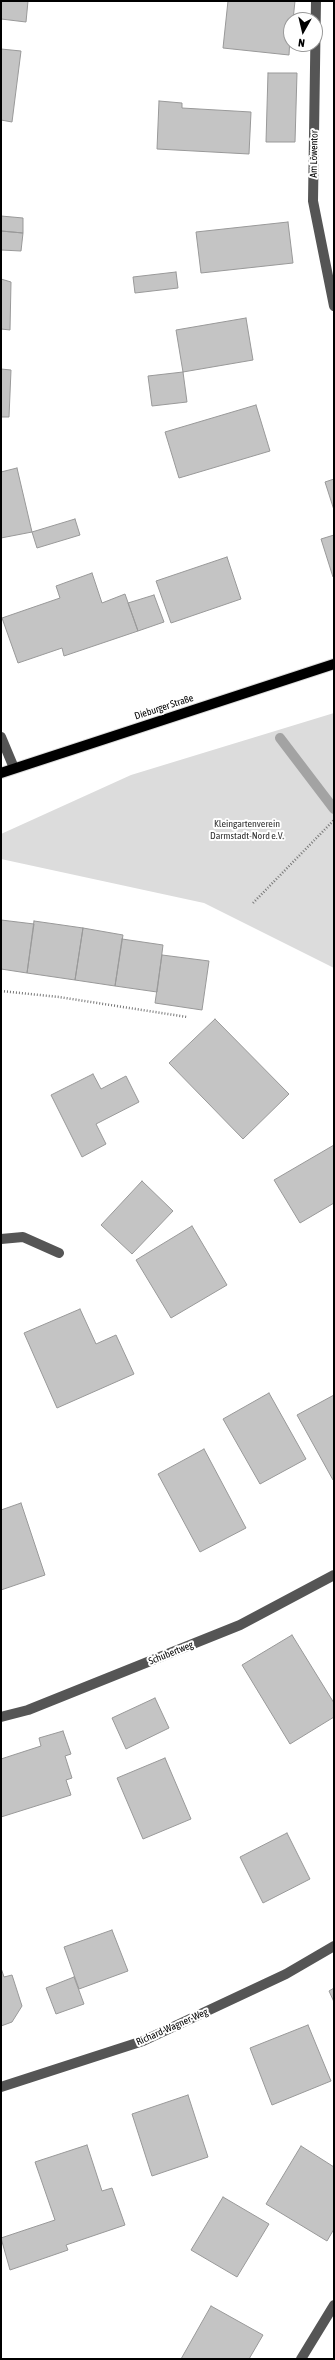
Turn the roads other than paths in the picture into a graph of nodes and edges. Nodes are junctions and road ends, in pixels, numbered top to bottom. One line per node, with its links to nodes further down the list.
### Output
1 (316, 1): 2 (street, Am Löwentor)
2 (334, 306)
3 (334, 664): 5 (main road, Dieburger Straße)
4 (1, 737): 5 (street)
5 (14, 768): 6 (main road, Dieburger Straße)
6 (1, 773)
7 (1, 1239): 8 (street)
8 (59, 1253)
9 (334, 1575): 10 (street, Schubertweg)
10 (1, 1717)
11 (334, 1946): 12 (street, Richard-Wagner-Weg)
12 (1, 2087)
13 (334, 2305): 14 (street)
14 (301, 2359)

